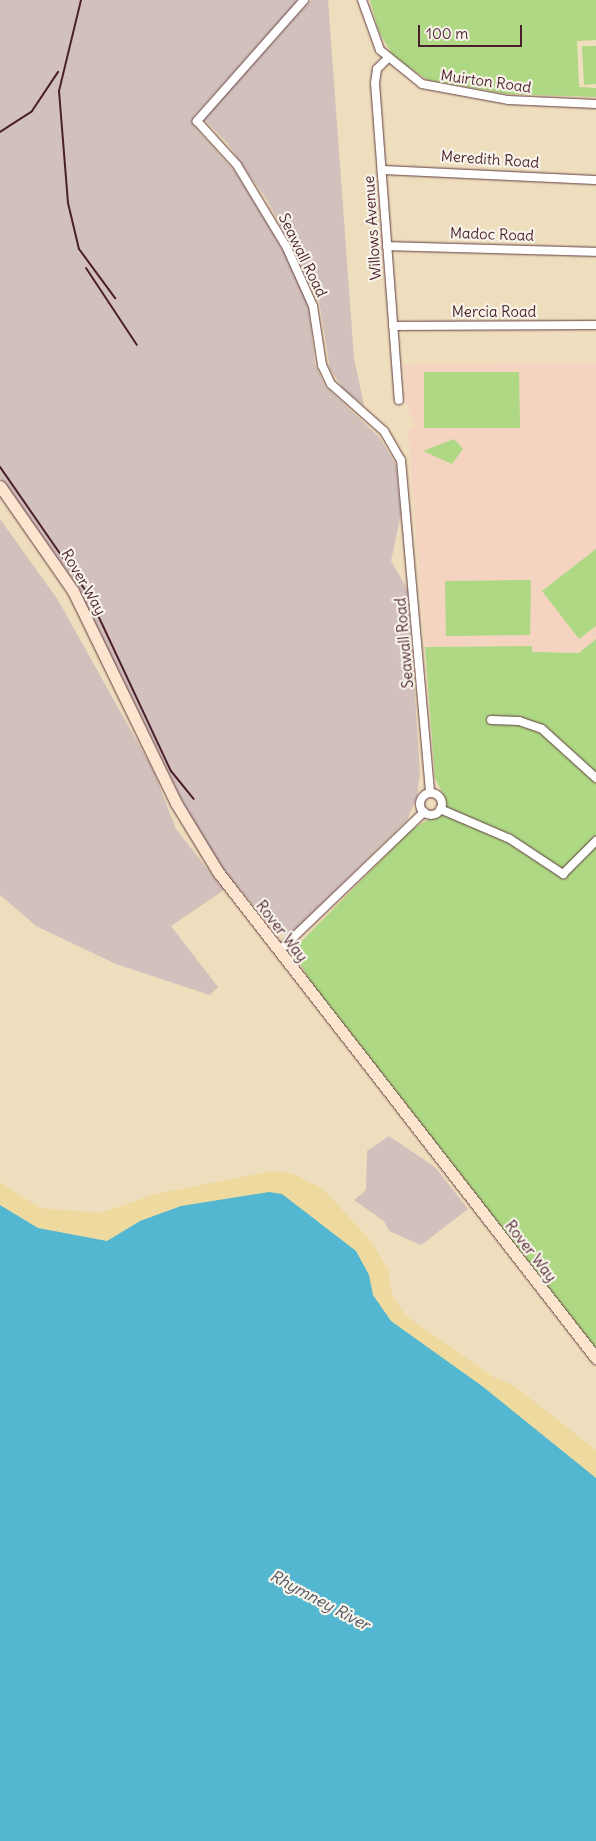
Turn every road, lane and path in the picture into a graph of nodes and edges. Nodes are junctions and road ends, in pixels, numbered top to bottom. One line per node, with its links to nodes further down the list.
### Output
1 (304, 0): 15 (street, Seawall Road)
2 (362, 0): 3 (street, Muirton Road)
3 (387, 59): 4 (street, Muirton Road); 5 (street, Willows Avenue)
4 (596, 104)
5 (382, 170): 6 (street, Meredith Road); 7 (street, Willows Avenue)
6 (596, 180)
7 (387, 246): 8 (street, Madoc Road); 10 (street, Willows Avenue)
8 (596, 252)
9 (596, 324): 10 (street, Mercia Road)
10 (393, 326): 11 (street, Willows Avenue)
11 (399, 400)
12 (0, 486): 19 (street, Rover Way)
13 (491, 720): 14 (street)
14 (596, 778)
15 (430, 793): 16 (street); 17 (street)
16 (440, 809): 17 (street); 18 (street)
17 (424, 812): 19 (street)
18 (596, 841)
19 (280, 951): 20 (street, Rover Way)
20 (596, 1358)

